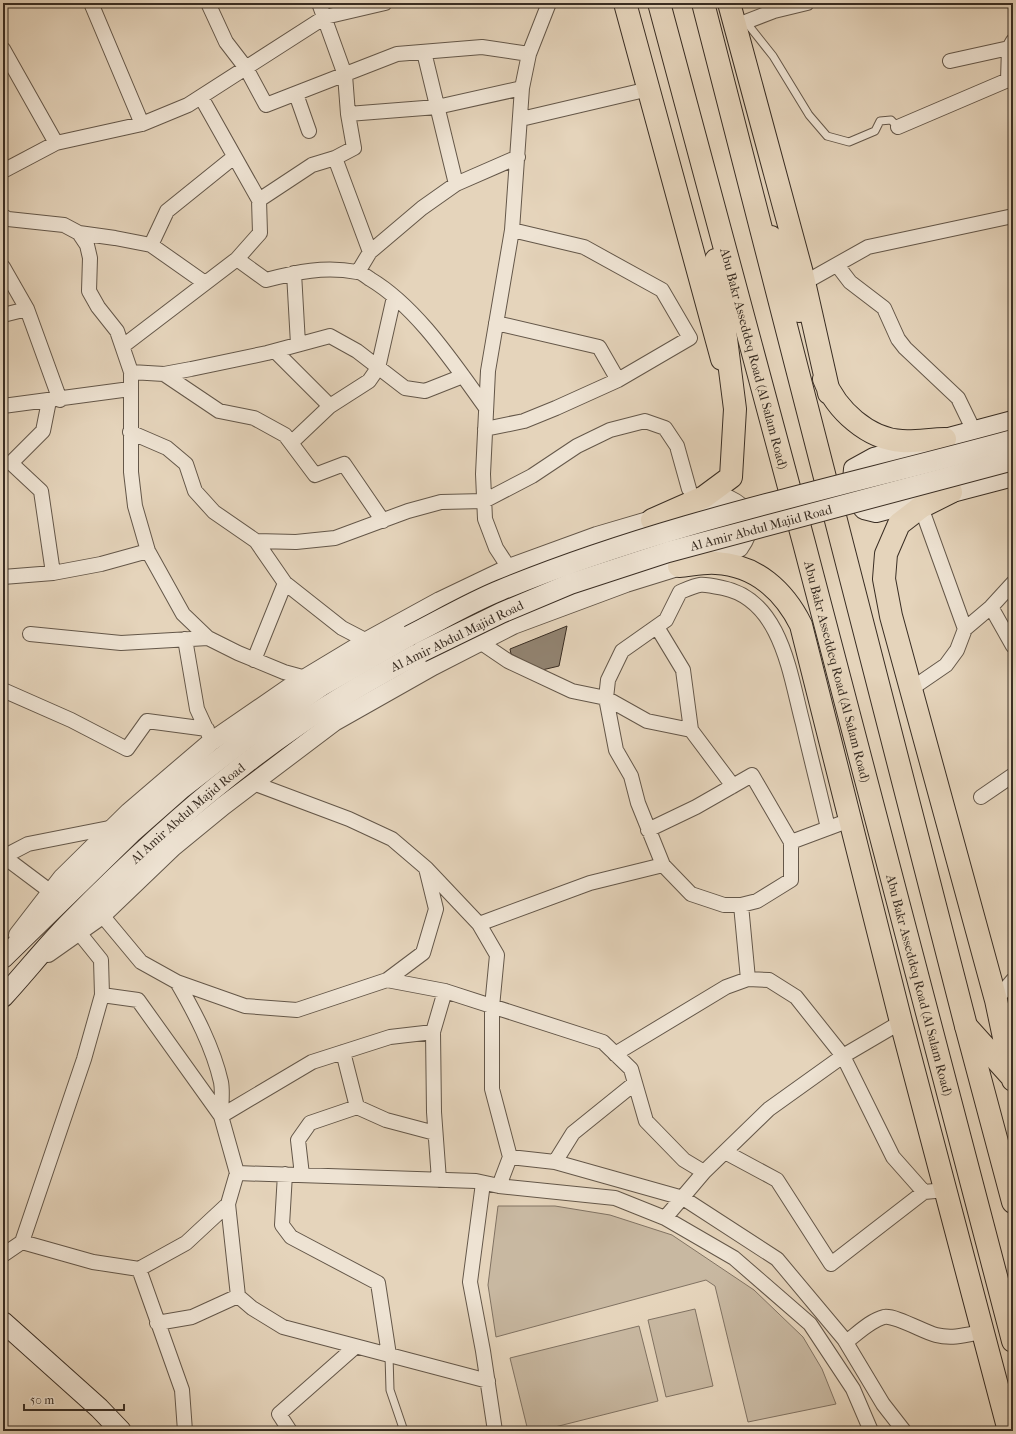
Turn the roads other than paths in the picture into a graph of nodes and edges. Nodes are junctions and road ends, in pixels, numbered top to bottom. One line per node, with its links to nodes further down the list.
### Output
1 (208, 3): 20 (street)
2 (319, 3): 13 (street)
3 (385, 3): 13 (street)
4 (549, 3): 18 (street)
5 (625, 3): 25 (main road)
6 (651, 3): 23 (main road)
7 (659, 3): 23 (main road, Abu Bakr Asseddeq Road (Al Salam Road))
8 (703, 3): 21 (main road)
9 (708, 3): 21 (main road)
10 (728, 3): 14 (main road)
11 (808, 3): 14 (street)
12 (95, 4): 31 (street)
13 (325, 17): 20 (street); 22 (street)
14 (740, 24): 32 (lane); 55 (main road)
15 (1011, 44): 19 (street); 32 (street)
16 (3, 49): 34 (street)
17 (424, 52): 18 (street); 22 (street); 28 (street)
18 (529, 54): 24 (street)
19 (950, 61)
20 (246, 68): 26 (street); 27 (street)
21 (721, 71): 38 (main road)
22 (345, 75): 26 (street); 29 (street)
23 (681, 86): 40 (main road, Abu Bakr Asseddeq Road (Al Salam Road))
24 (522, 88): 28 (street); 30 (street)
25 (649, 89): 30 (street); 74 (main road)
26 (296, 94): 33 (street)
27 (201, 97): 31 (street); 35 (street)
28 (437, 108): 29 (street); 41 (street)
29 (348, 114): 37 (street)
30 (521, 119): 36 (street)
31 (142, 124): 34 (street)
32 (898, 127)
33 (309, 131)
34 (56, 143): 39 (street)
35 (234, 157): 42 (street); 47 (street)
36 (518, 157): 41 (street); 45 (street)
37 (335, 158): 42 (street); 48 (street)
38 (746, 170): 69 (main road); 143 (main road)
39 (3, 171)
40 (706, 180): 74 (main road); 148 (main road, Abu Bakr Asseddeq Road (Al Salam Road))
41 (456, 184): 48 (street)
42 (259, 200): 49 (street)
43 (3, 216): 46 (street)
44 (1013, 216): 50 (street)
45 (512, 230): 59 (street); 67 (street)
46 (80, 234): 47 (street); 61 (street)
47 (151, 245): 54 (street)
48 (370, 252): 52 (street)
49 (237, 259): 53 (street); 54 (street)
50 (837, 265): 55 (street); 78 (street)
51 (3, 266): 57 (street)
52 (358, 272): 53 (street); 56 (street)
53 (294, 273): 60 (street)
54 (205, 283): 61 (street)
55 (804, 283): 69 (main road)
56 (394, 297): 63 (street); 66 (street)
57 (27, 309): 58 (street); 70 (street)
58 (3, 316)
59 (496, 323): 67 (street); 73 (street)
60 (298, 344): 62 (street); 63 (street)
61 (123, 346): 64 (street)
62 (275, 351): 65 (street); 72 (street)
63 (378, 368): 66 (street); 72 (street)
64 (131, 372): 65 (street); 68 (street)
65 (164, 374): 81 (street)
66 (463, 376): 73 (street)
67 (618, 380): 76 (street)
68 (130, 389): 70 (street); 77 (street)
69 (829, 393): 79 (main road)
70 (54, 400): 71 (street); 83 (street)
71 (3, 406)
72 (330, 406): 81 (street)
73 (486, 408): 76 (street)
74 (735, 409): 89 (main road)
75 (1013, 421): 78 (main road)
76 (485, 428): 87 (street)
77 (130, 432): 91 (street); 92 (street)
78 (974, 432): 79 (main road)
79 (945, 439): 86 (main road)
80 (1013, 440): 132 (main road, Al Amir Abdul Majid Road, bridge)
81 (291, 443): 90 (street)
82 (1013, 460): 129 (main road, Al Amir Abdul Majid Road, bridge)
83 (7, 467): 95 (street)
84 (1013, 476): 86 (main road)
85 (689, 489): 87 (street)
86 (951, 492): 88 (main road)
87 (484, 501): 90 (street); 94 (street)
88 (921, 507): 101 (street); 110 (main road)
89 (652, 520): 93 (street); 94 (street)
90 (383, 521): 91 (street)
91 (256, 541): 97 (street)
92 (148, 551): 95 (street); 103 (street)
93 (680, 566): 106 (street); 119 (main road)
94 (510, 568): 105 (street)
95 (53, 573): 96 (street)
96 (3, 577)
97 (285, 583): 105 (street); 108 (street)
98 (1013, 584): 99 (street)
99 (991, 607): 101 (street); 107 (street)
100 (657, 627): 112 (street); 113 (street); 121 (street)
101 (965, 629): 110 (street)
102 (30, 634): 104 (street)
103 (208, 638): 104 (street); 108 (street)
104 (185, 639): 114 (street)
105 (367, 641): 109 (street)
106 (480, 642): 112 (street); 116 (street)
107 (1013, 646)
108 (254, 660): 109 (street)
109 (306, 678): 114 (street)
110 (911, 689): 140 (main road)
111 (3, 690): 114 (street)
112 (606, 698): 113 (street); 122 (street)
113 (691, 730): 117 (street)
114 (209, 735): 120 (street)
115 (1013, 775): 118 (street)
116 (253, 783): 126 (street); 129 (street)
117 (733, 786): 122 (street); 123 (street)
118 (981, 797)
119 (850, 820): 121 (street); 142 (main road)
120 (114, 827): 124 (street); 127 (street)
121 (828, 828): 123 (street)
122 (648, 830): 125 (street)
123 (791, 842): 128 (street)
124 (3, 856): 127 (street)
125 (663, 865): 128 (street); 130 (street)
126 (426, 868): 130 (street); 134 (street)
127 (51, 892): 132 (street)
128 (741, 905): 133 (street)
129 (96, 908): 131 (main road, Al Amir Abdul Majid Road); 136 (street)
130 (479, 924): 141 (street)
131 (74, 927): 138 (street); 139 (main road, Al Amir Abdul Majid Road)
132 (3, 958)
133 (748, 979): 146 (street); 147 (street)
134 (387, 980): 136 (street); 137 (street)
135 (1013, 980): 140 (street)
136 (177, 982): 152 (street)
137 (445, 991): 141 (street); 144 (street)
138 (102, 994): 152 (street); 171 (street)
139 (3, 997)
140 (996, 1000): 149 (main road)
141 (492, 1007): 146 (street); 156 (street)
142 (901, 1022): 147 (street); 153 (main road)
143 (966, 1026): 149 (main road); 168 (main road)
144 (433, 1032): 145 (street); 154 (street)
145 (344, 1052): 151 (street); 152 (street)
146 (615, 1054): 150 (street)
147 (843, 1056): 155 (street); 166 (street)
148 (942, 1066): 153 (main road); 178 (main road, Abu Bakr Asseddeq Road (Al Salam Road))
149 (1013, 1079)
150 (635, 1083): 157 (street); 158 (street)
151 (357, 1107): 154 (street); 161 (street)
152 (221, 1116): 159 (street)
153 (930, 1129): 165 (main road)
154 (435, 1133): 162 (street)
155 (725, 1152): 158 (street); 166 (street)
156 (510, 1157): 157 (street); 164 (street)
157 (556, 1162): 167 (street)
158 (704, 1172): 167 (street)
159 (237, 1174): 160 (street); 169 (street)
160 (285, 1174): 161 (street); 181 (street)
161 (302, 1175): 162 (street)
162 (439, 1180): 163 (street)
163 (483, 1183): 164 (street); 182 (street)
164 (499, 1186): 170 (street)
165 (946, 1190): 166 (street); 177 (main road)
166 (924, 1192)
167 (683, 1198): 170 (street); 179 (street)
168 (1013, 1202)
169 (228, 1204): 173 (street); 174 (street)
170 (665, 1218): 188 (street)
171 (22, 1242): 172 (street); 173 (street)
172 (3, 1255)
173 (138, 1269): 176 (street)
174 (238, 1296): 176 (street); 180 (street)
175 (3, 1322): 183 (main road)
176 (157, 1323): 184 (street)
177 (982, 1332): 179 (street); 190 (main road)
178 (1013, 1341)
179 (846, 1342): 189 (street)
180 (355, 1347): 181 (street); 185 (street)
181 (388, 1355): 182 (street); 186 (lane)
182 (488, 1381): 187 (street)
183 (116, 1429)
184 (185, 1431)
185 (290, 1431)
186 (404, 1431)
187 (495, 1431)
188 (871, 1431)
189 (904, 1431)
190 (1009, 1431)

